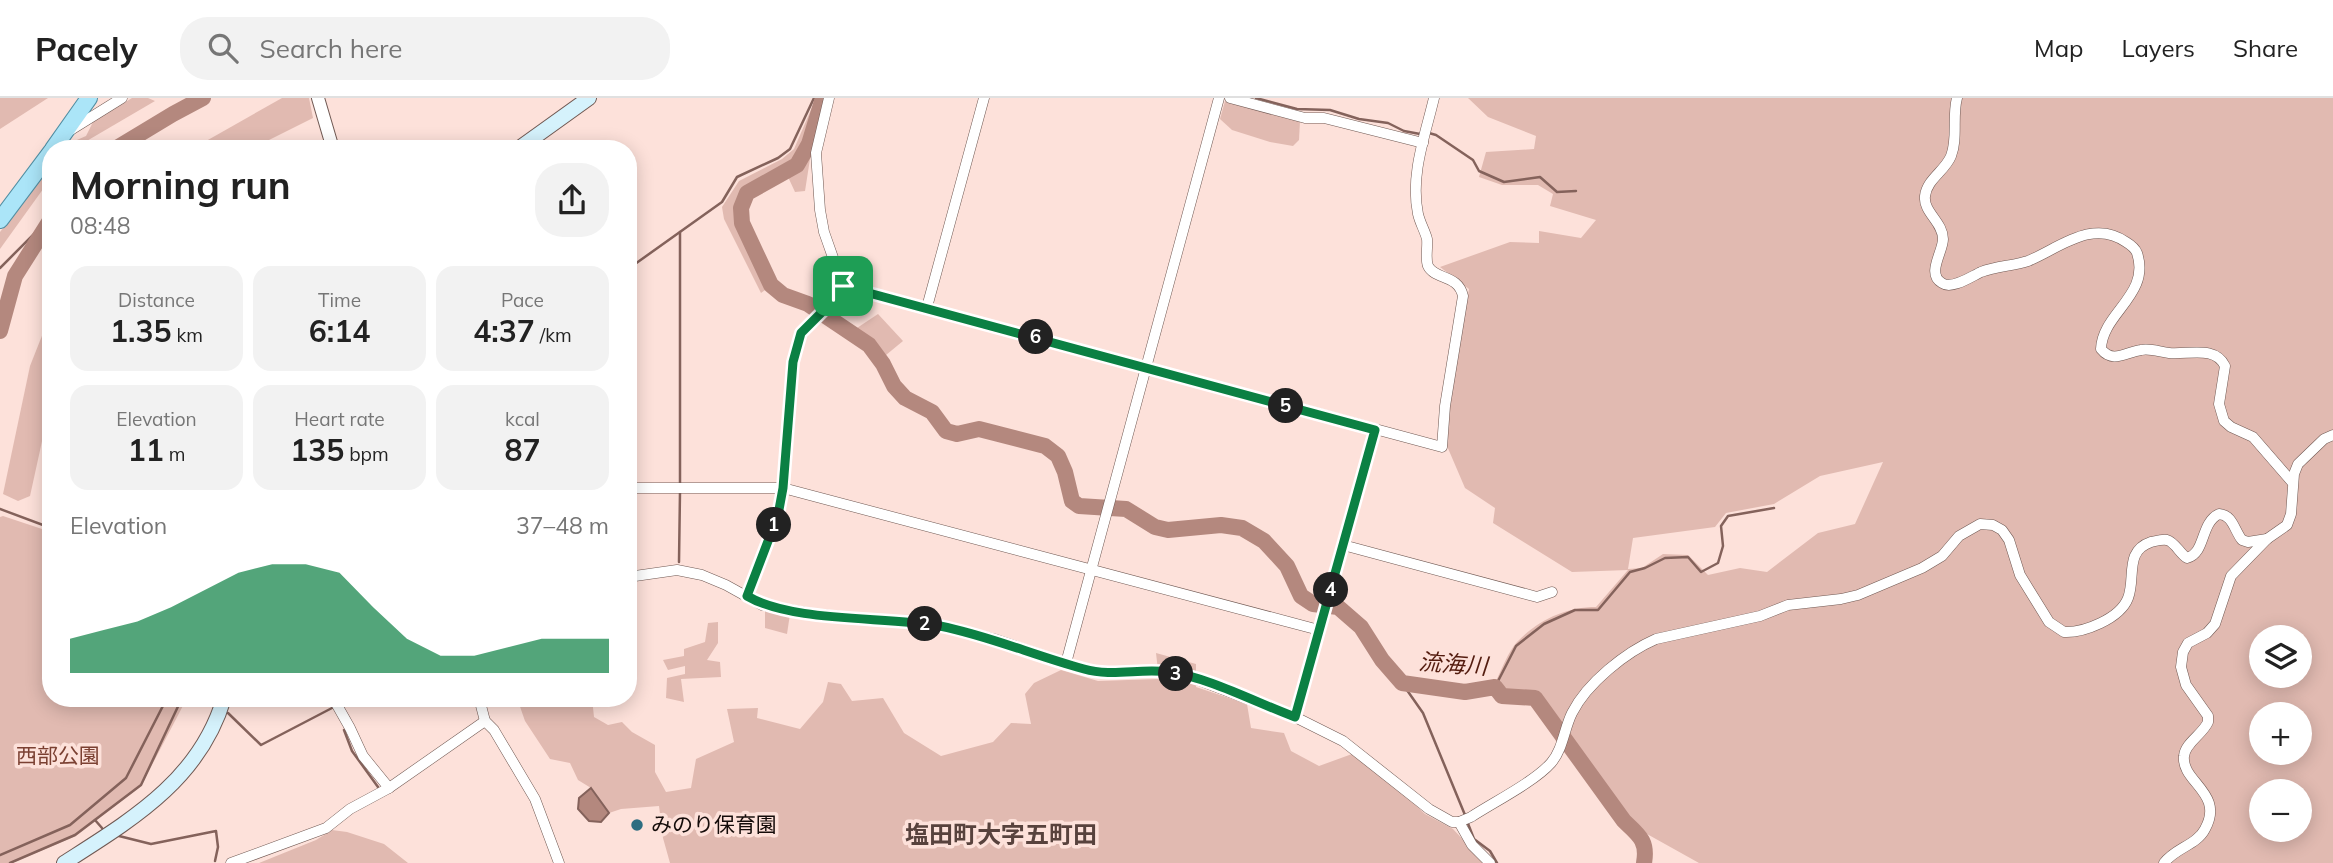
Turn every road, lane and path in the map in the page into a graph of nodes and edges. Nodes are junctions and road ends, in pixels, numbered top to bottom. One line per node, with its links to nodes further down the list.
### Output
1 (89, 98): 11 (main road)
2 (122, 98): 11 (street)
3 (318, 98): 13 (street)
4 (589, 98): 14 (main road)
5 (829, 98): 18 (street)
6 (984, 98): 19 (street)
7 (1219, 98): 20 (street)
8 (1230, 98): 15 (street)
9 (1434, 98): 15 (street)
10 (1957, 98): 23 (street)
11 (64, 135): 12 (main road)
12 (60, 140)
13 (330, 140)
14 (531, 140)
15 (1423, 143): 21 (street)
16 (42, 163): 17 (main road)
17 (0, 220)
18 (843, 286): 19 (street); 25 (street)
19 (927, 307): 20 (street)
20 (1146, 367): 21 (street); 28 (street)
21 (1375, 430): 27 (street)
22 (2333, 435): 23 (street)
23 (2289, 480): 26 (street)
24 (637, 488): 25 (street)
25 (783, 488): 28 (street); 31 (street)
26 (2267, 539): 40 (street); 45 (street)
27 (1343, 545): 30 (street); 32 (street)
28 (1091, 570): 32 (street); 33 (street)
29 (637, 576): 31 (street)
30 (1552, 592)
31 (747, 596): 33 (street)
32 (1320, 630): 37 (street)
33 (1066, 663): 37 (street)
34 (222, 707): 41 (main road)
35 (338, 707): 39 (street)
36 (481, 707): 38 (street)
37 (1295, 717): 40 (street)
38 (485, 721): 39 (street); 43 (street)
39 (389, 788): 42 (street)
40 (1460, 822): 44 (street)
41 (64, 863)
42 (231, 863)
43 (559, 863)
44 (1490, 863)
45 (2164, 863)

